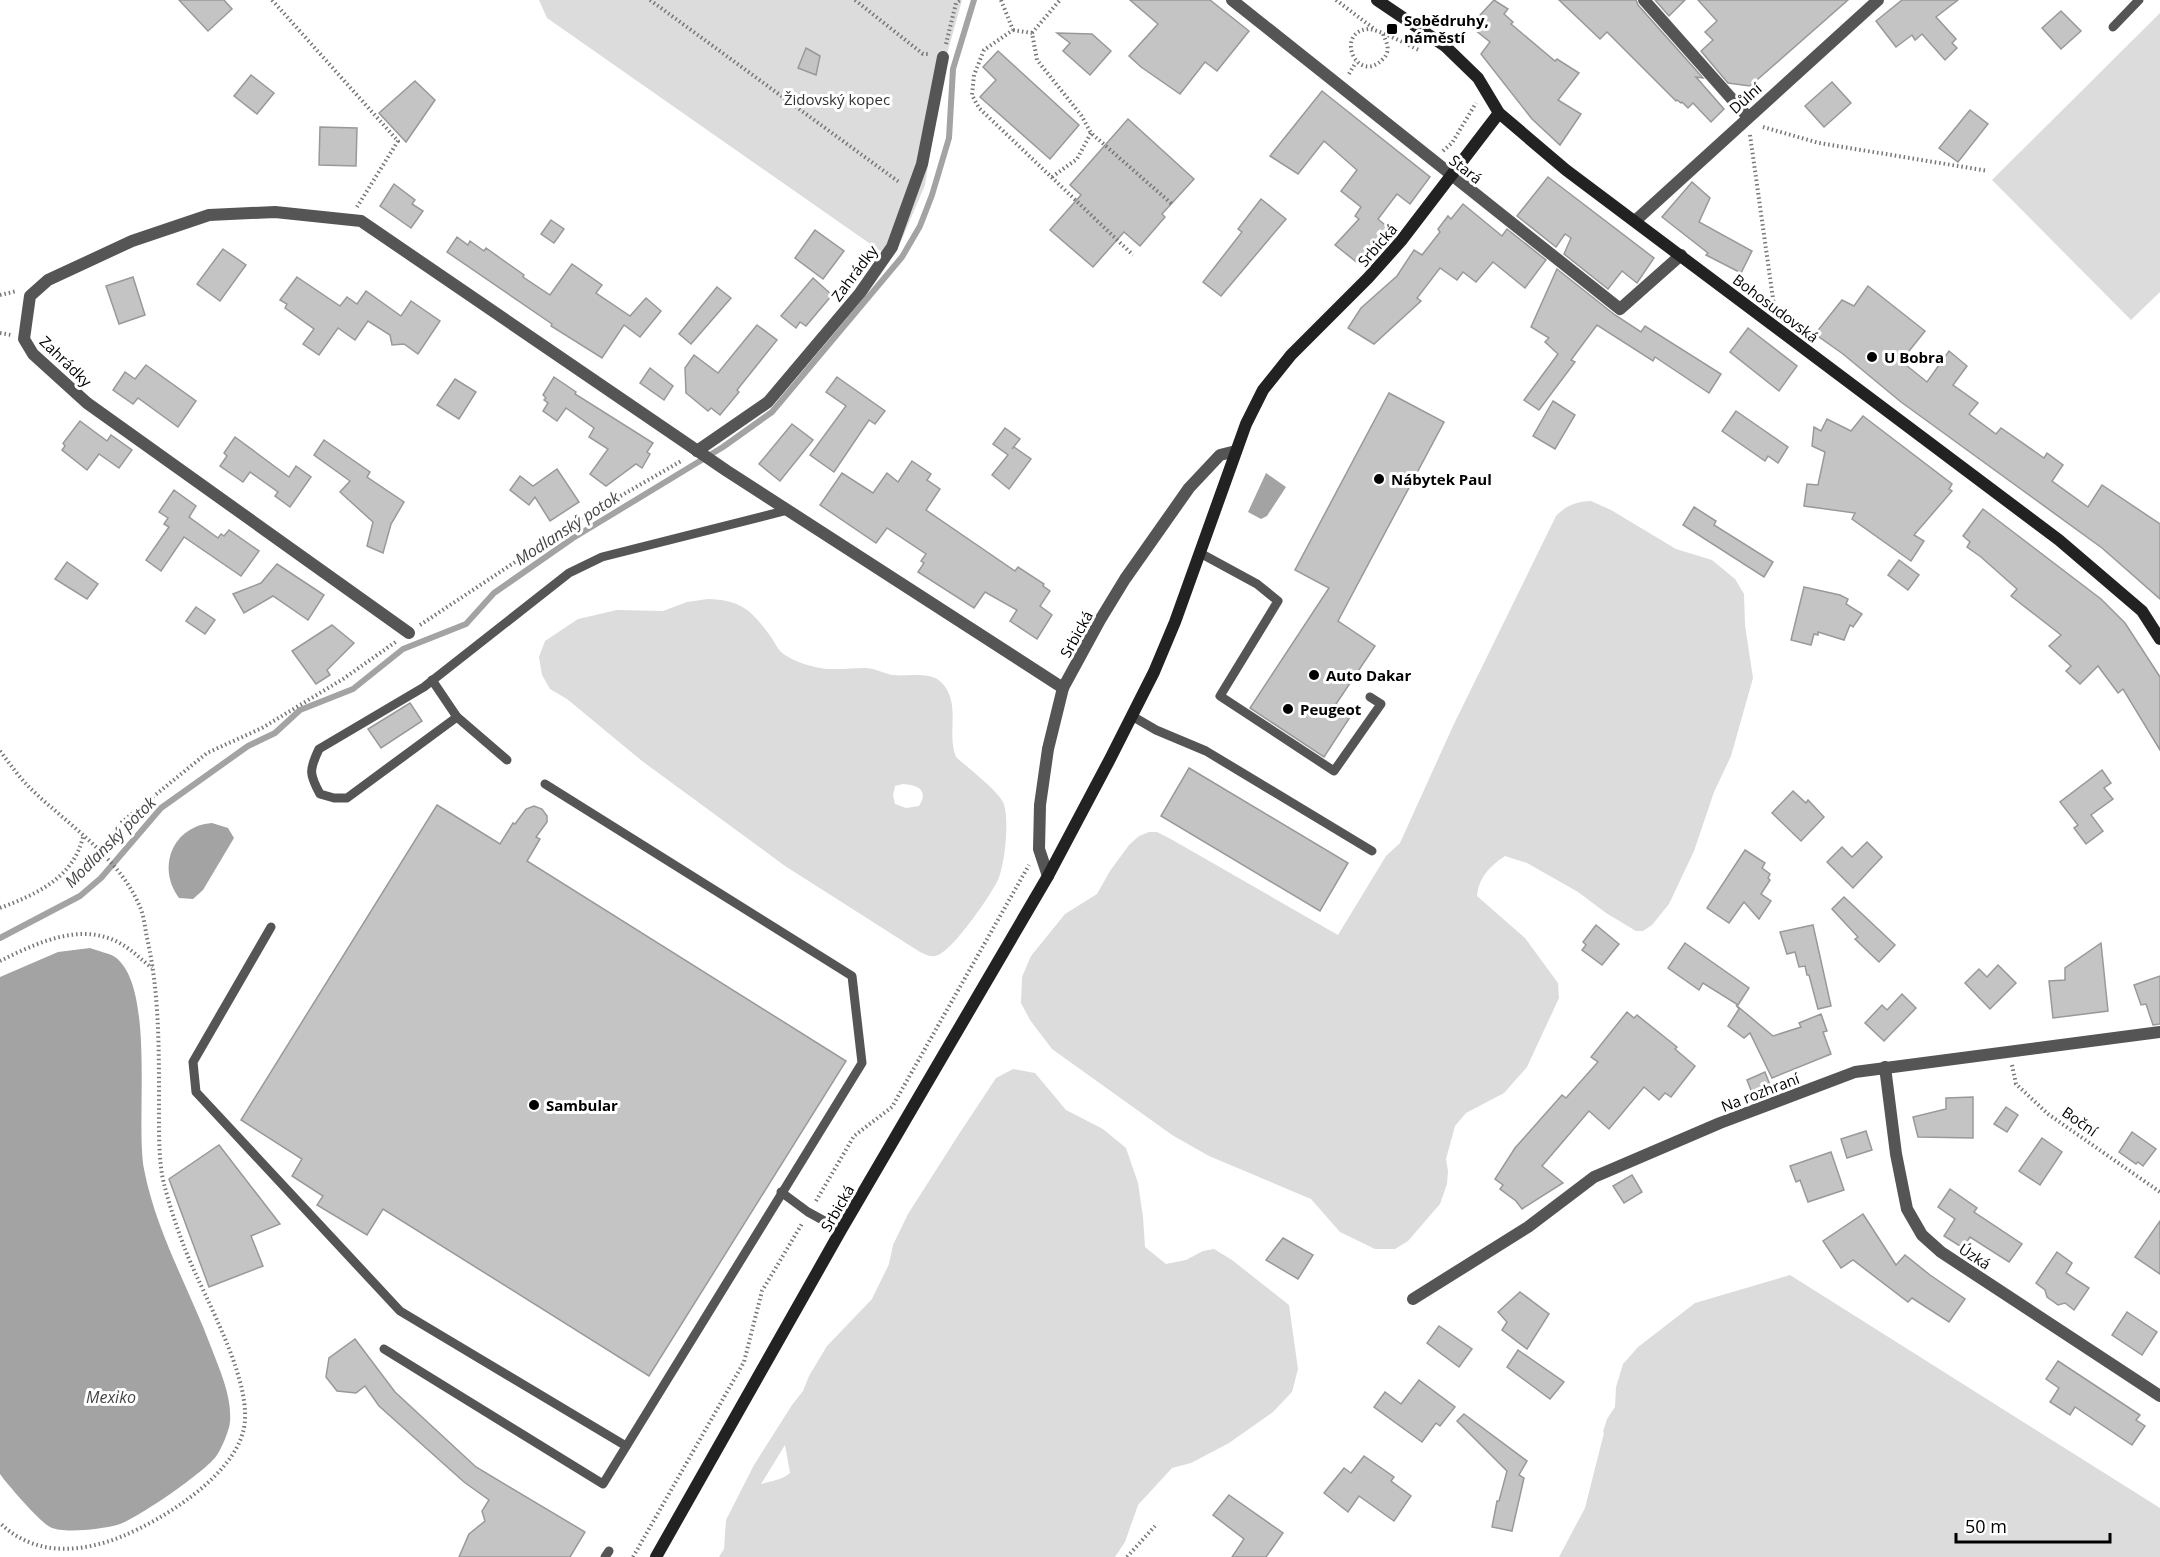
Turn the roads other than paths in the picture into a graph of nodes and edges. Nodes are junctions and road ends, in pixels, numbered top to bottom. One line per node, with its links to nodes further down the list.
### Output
1 (1232, 0): 10 (street, Stará)
2 (1377, 0): 8 (street, Bohosudovská)
3 (1644, 0): 9 (street)
4 (1878, 0): 9 (street, Důlní)
5 (2139, 0): 6 (lane)
6 (2113, 27)
7 (943, 57): 13 (street, Zahrádky)
8 (1499, 114): 10 (street, Srbická); 11 (street, Bohosudovská)
9 (1748, 116): 11 (street, Důlní)
10 (1451, 176): 12 (street, Stará); 14 (street, Srbická)
11 (1635, 221): 12 (street, Bohosudovská)
12 (1681, 255): 18 (street, Bohosudovská)
13 (697, 451): 15 (street, Zahrádky); 17 (street, Zahrádky)
14 (1236, 451): 16 (street, Srbická); 20 (street, Srbická)
15 (788, 510): 19 (lane); 20 (street, Zahrádky)
16 (1200, 553): 21 (lane); 22 (street, Srbická)
17 (409, 633)
18 (2160, 639)
19 (432, 680): 23 (lane); 23 (lane)
20 (1063, 688): 27 (street, Srbická)
21 (1370, 697)
22 (1132, 716): 26 (lane); 27 (street, Srbická)
23 (457, 717): 24 (lane)
24 (507, 760)
25 (544, 784): 31 (lane)
26 (1372, 851)
27 (1048, 876): 32 (street, Srbická)
28 (271, 927): 36 (lane)
29 (2160, 1032): 30 (street, Na rozhraní)
30 (1885, 1067): 33 (street, Na rozhraní); 35 (street, Úzká)
31 (782, 1192): 32 (lane); 36 (lane)
32 (841, 1230): 37 (street, Srbická)
33 (1413, 1299)
34 (384, 1349): 36 (lane)
35 (2160, 1396)
36 (626, 1446)
37 (656, 1557)

